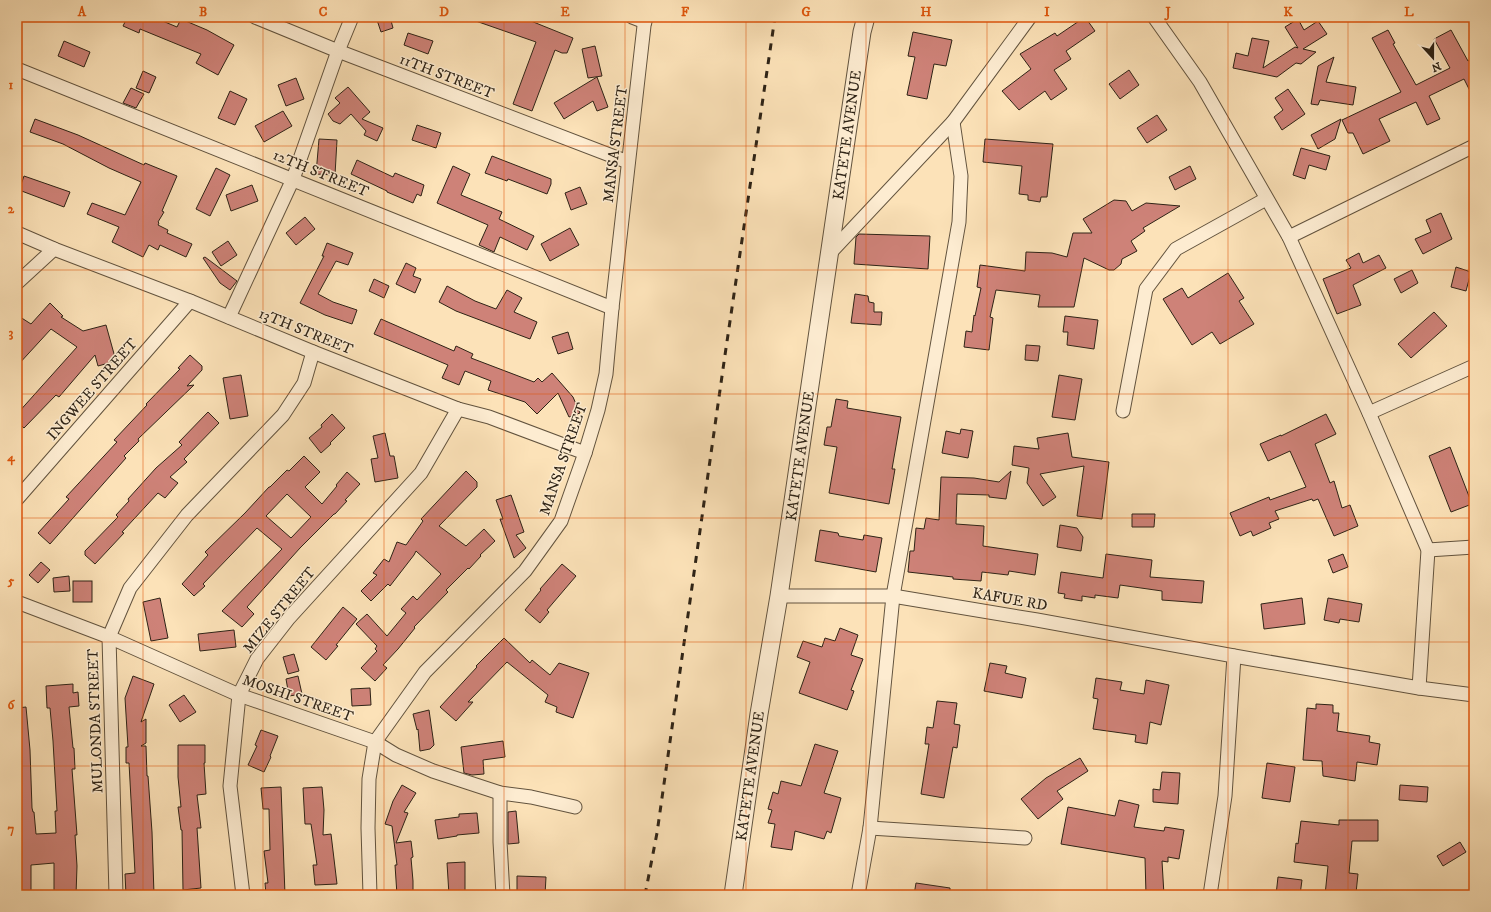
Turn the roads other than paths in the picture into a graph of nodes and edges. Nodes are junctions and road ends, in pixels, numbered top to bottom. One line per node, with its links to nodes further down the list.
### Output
1 (255, 17): 8 (street, 11TH STREET)
2 (352, 17): 8 (street)
3 (632, 17): 7 (street)
4 (866, 17): 18 (street, KATETE AVENUE)
5 (1030, 17): 10 (street)
6 (1154, 17): 14 (street)
7 (645, 20): 12 (street, MANSA STREET)
8 (338, 51): 12 (street, 11TH STREET); 13 (street)
9 (17, 69): 13 (street, 12TH STREET)
10 (953, 122): 18 (street); 33 (street)
11 (1474, 146): 16 (street)
12 (628, 162): 21 (street, MANSA STREET)
13 (293, 179): 21 (street, 12TH STREET); 22 (street)
14 (1266, 198): 16 (street); 26 (street)
15 (17, 233): 17 (street, 13TH STREET)
16 (1289, 237): 27 (street)
17 (54, 249): 19 (street); 20 (street, 13TH STREET)
18 (830, 253): 32 (street, KATETE AVENUE)
19 (17, 283)
20 (190, 301): 22 (street, 13TH STREET); 29 (street, INGWEE STREET)
21 (612, 308): 28 (street, MANSA STREET)
22 (229, 317): 23 (street, 13TH STREET)
23 (313, 352): 25 (street, 13TH STREET); 35 (street, MULONDA STREET)
24 (1474, 366): 27 (street)
25 (458, 409): 28 (street, 13TH STREET); 39 (street, MIZE STREET)
26 (1123, 411)
27 (1369, 413): 31 (street)
28 (585, 453): 40 (street, MANSA STREET)
29 (17, 499)
30 (1474, 547): 31 (street)
31 (1428, 550): 37 (street)
32 (779, 596): 33 (street, KAFUE RD); 49 (street, KATETE AVENUE)
33 (893, 596): 36 (street, KAFUE RD); 43 (street)
34 (17, 602): 35 (street, MOSHI STREET)
35 (109, 637): 39 (street, MOSHI STREET); 45 (street, MULONDA STREET)
36 (1234, 656): 37 (street, KAFUE RD); 51 (street)
37 (1419, 688): 38 (street, KAFUE RD)
38 (1474, 694)
39 (239, 695): 40 (street, MOSHI STREET); 46 (street, MIZE STREET)
40 (375, 742): 41 (street, MOSHI STREET); 47 (street, MANSA STREET)
41 (500, 792): 42 (street, MOSHI STREET); 48 (street)
42 (574, 806)
43 (870, 828): 44 (street); 50 (street)
44 (1024, 838)
45 (116, 895)
46 (243, 895)
47 (370, 895)
48 (503, 895)
49 (733, 895)
50 (858, 895)
51 (1210, 895)

